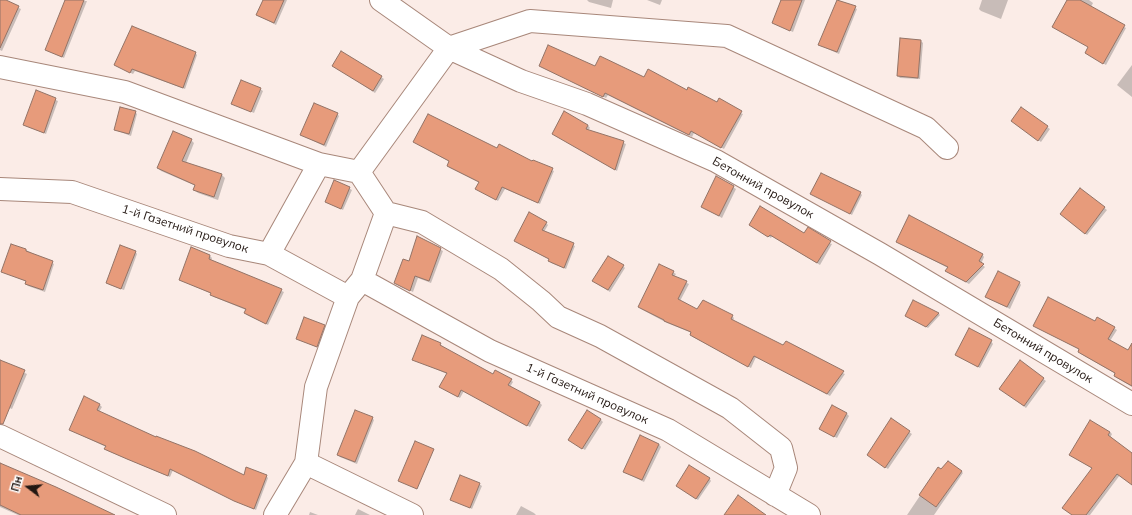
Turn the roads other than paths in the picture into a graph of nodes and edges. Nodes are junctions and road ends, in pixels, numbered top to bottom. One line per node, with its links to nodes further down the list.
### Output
1 (381, 0): 2 (street, Бетонний провулок)
2 (449, 48): 4 (street); 6 (street); 12 (street, Бетонний провулок)
3 (0, 68): 5 (street)
4 (948, 148)
5 (319, 164): 6 (street); 9 (street)
6 (359, 172): 8 (street)
7 (0, 189): 9 (street, 1-й Газетний провулок)
8 (386, 213): 10 (street); 15 (street)
9 (268, 254): 11 (street, 1-й Газетний провулок)
10 (362, 280): 11 (street); 15 (street, 1-й Газетний провулок)
11 (348, 297): 14 (street)
12 (1132, 404)
13 (0, 436): 16 (street)
14 (306, 463): 17 (street); 18 (street)
15 (775, 495): 19 (street, 1-й Газетний провулок)
16 (165, 515)
17 (275, 515)
18 (412, 515)
19 (809, 515)

